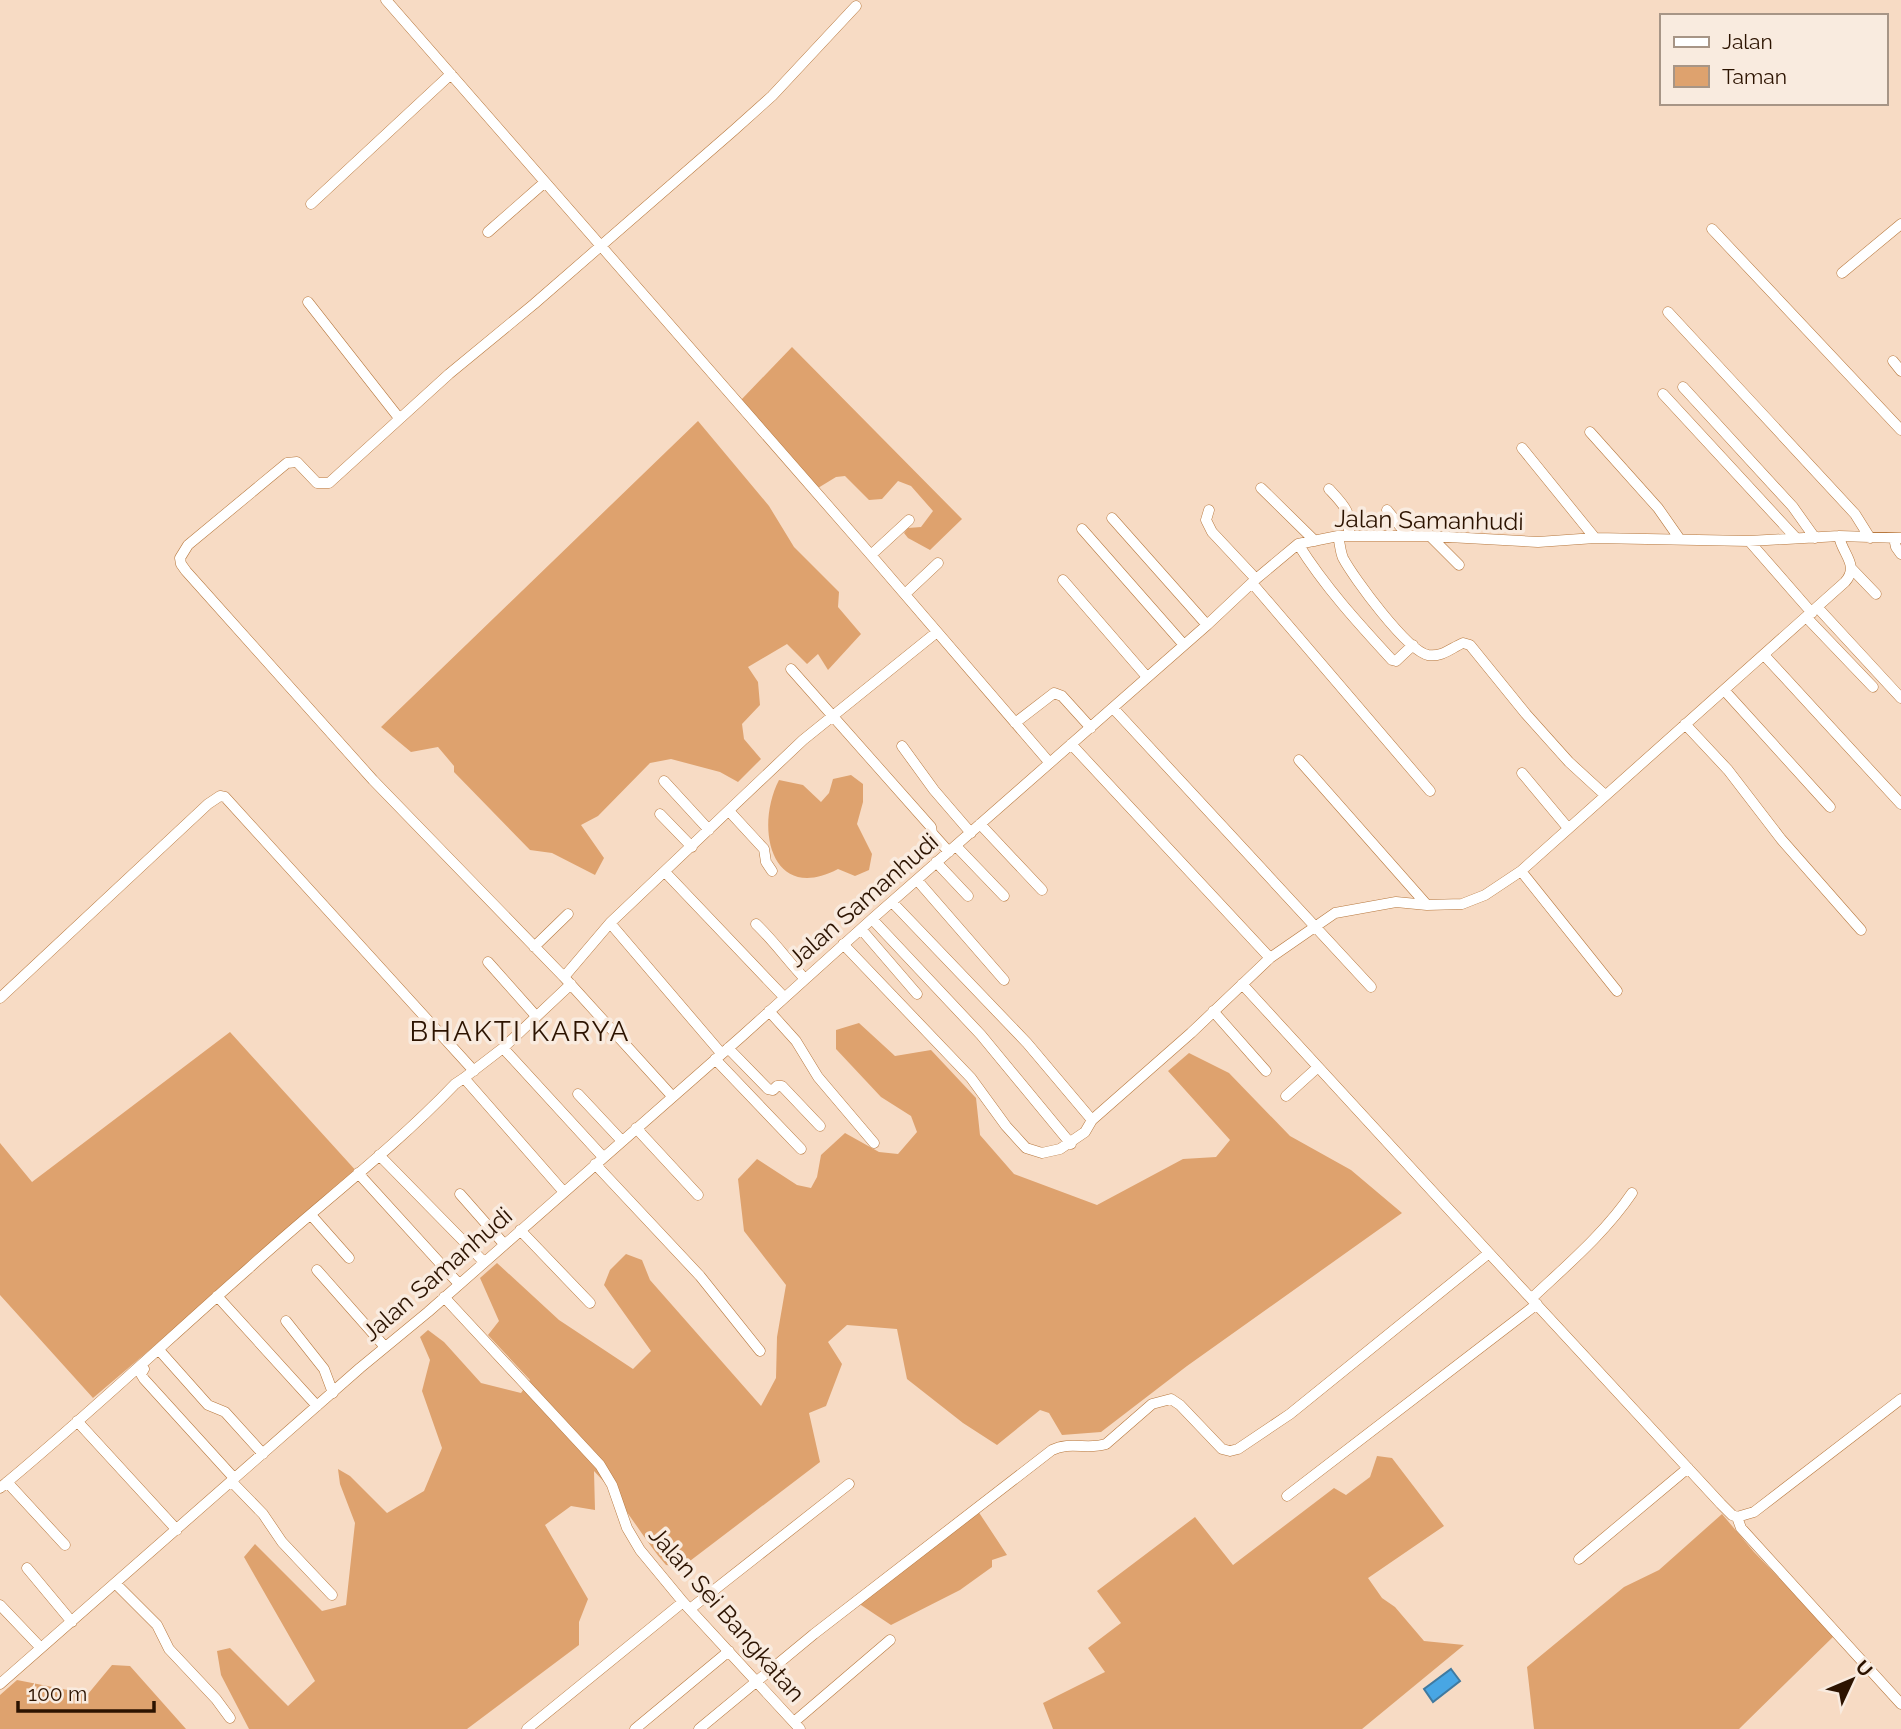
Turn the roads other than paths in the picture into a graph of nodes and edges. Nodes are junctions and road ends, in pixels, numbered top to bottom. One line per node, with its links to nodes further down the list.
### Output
1 (386, 0): 3 (street)
2 (856, 6): 9 (street)
3 (451, 74): 4 (street); 5 (street)
4 (545, 183): 8 (street); 9 (street)
5 (312, 204)
6 (1901, 224): 10 (street)
7 (1712, 229): 18 (street)
8 (488, 232)
9 (601, 246): 17 (street); 42 (street)
10 (1842, 273)
11 (309, 302): 17 (street)
12 (1668, 312): 36 (street)
13 (1893, 361): 14 (street)
14 (1901, 371)
15 (1683, 387): 35 (street)
16 (1663, 394): 34 (street)
17 (399, 418): 102 (street)
18 (1901, 430)
19 (1590, 432): 33 (street)
20 (1522, 448): 32 (street)
21 (1261, 488): 38 (street)
22 (1329, 489): 28 (street)
23 (1209, 510): 47 (street)
24 (1387, 510): 29 (street)
25 (1112, 518): 51 (street)
26 (909, 520): 42 (street)
27 (1082, 529): 53 (street)
28 (1343, 536): 29 (street, Jalan Samanhudi); 38 (street, Jalan Samanhudi); 54 (street)
29 (1408, 536): 30 (street, Jalan Samanhudi)
30 (1430, 536): 32 (street, Jalan Samanhudi); 44 (street)
31 (1839, 536): 35 (street, Jalan Samanhudi); 36 (street, Jalan Samanhudi); 45 (street)
32 (1595, 538): 33 (street, Jalan Samanhudi)
33 (1679, 538): 39 (street, Jalan Samanhudi)
34 (1796, 538): 35 (street, Jalan Samanhudi); 39 (street, Jalan Samanhudi)
35 (1815, 538)
36 (1870, 538): 37 (street, Jalan Samanhudi)
37 (1898, 538): 41 (street)
38 (1315, 541): 40 (street, Jalan Samanhudi)
39 (1749, 541): 50 (street)
40 (1298, 544): 47 (street, Jalan Samanhudi); 54 (street)
41 (1901, 554)
42 (871, 555): 48 (street)
43 (938, 563): 48 (street)
44 (1459, 565)
45 (1852, 569): 49 (street); 50 (street)
46 (1063, 580): 57 (street)
47 (1254, 581): 51 (street, Jalan Samanhudi); 72 (street)
48 (905, 594): 52 (street)
49 (1876, 594)
50 (1812, 613): 55 (street); 58 (street); 60 (street)
51 (1208, 625): 53 (street, Jalan Samanhudi)
52 (937, 632): 62 (street); 63 (street)
53 (1184, 645): 57 (street, Jalan Samanhudi)
54 (1413, 645): 73 (street)
55 (1765, 655): 59 (street); 74 (street)
56 (791, 669): 62 (street)
57 (1147, 677): 61 (street, Jalan Samanhudi)
58 (1873, 687)
59 (1724, 690): 64 (street); 75 (street)
60 (1901, 698)
61 (1113, 708): 65 (street, Jalan Samanhudi); 98 (street)
62 (832, 715): 76 (street); 83 (street)
63 (1015, 723): 65 (street); 69 (street)
64 (1685, 724): 73 (street); 100 (street)
65 (1091, 728): 66 (street, Jalan Samanhudi)
66 (1071, 744): 69 (street, Jalan Samanhudi); 103 (street)
67 (902, 746): 81 (street)
68 (1299, 760): 93 (street)
69 (1049, 762): 78 (street, Jalan Samanhudi)
70 (1522, 773): 79 (street)
71 (664, 781): 80 (street)
72 (1430, 791)
73 (1605, 795): 79 (street)
74 (1901, 804)
75 (1830, 807)
76 (729, 811): 80 (street); 85 (street)
77 (660, 814): 82 (street)
78 (980, 824): 81 (street, Jalan Samanhudi); 89 (street)
79 (1568, 828): 86 (street)
80 (709, 830): 82 (street)
81 (971, 833): 83 (street, Jalan Samanhudi)
82 (692, 847): 87 (street)
83 (952, 849): 84 (street, Jalan Samanhudi); 91 (street)
84 (936, 862): 88 (street, Jalan Samanhudi); 90 (street)
85 (772, 871)
86 (1521, 871): 93 (street); 110 (street)
87 (665, 872): 96 (street); 112 (street)
88 (917, 880): 92 (street, Jalan Samanhudi); 107 (street)
89 (1042, 890)
90 (968, 896)
91 (1004, 896)
92 (892, 902): 95 (street, Jalan Samanhudi); 126 (street)
93 (1427, 905): 98 (street)
94 (568, 914): 102 (street)
95 (872, 919): 99 (street, Jalan Samanhudi); 131 (street)
96 (610, 923): 106 (street); 118 (street)
97 (756, 924): 105 (street)
98 (1314, 926): 103 (street); 109 (street)
99 (860, 929): 101 (street, Jalan Samanhudi); 111 (street)
100 (1861, 930)
101 (844, 944): 105 (street, Jalan Samanhudi); 131 (street)
102 (534, 947): 106 (street)
103 (1270, 958): 108 (street)
104 (488, 962): 116 (street)
105 (805, 979): 112 (street, Jalan Samanhudi)
106 (567, 980): 116 (street); 124 (street)
107 (1004, 980)
108 (1242, 984): 115 (street); 119 (street)
109 (1371, 987)
110 (1617, 991)
111 (917, 993)
112 (784, 997): 114 (street, Jalan Samanhudi)
113 (0, 998): 120 (street)
114 (769, 1012): 118 (street, Jalan Samanhudi); 130 (street)
115 (1213, 1012): 121 (street); 126 (street)
116 (536, 1016): 117 (street)
117 (503, 1048): 120 (street); 134 (street)
118 (722, 1054): 124 (street, Jalan Samanhudi); 127 (street); 132 (street)
119 (1318, 1067): 125 (street); 143 (street)
120 (474, 1071): 122 (street)
121 (1266, 1071)
122 (464, 1078): 133 (street); 136 (street)
123 (578, 1094): 129 (street)
124 (672, 1096): 128 (street, Jalan Samanhudi)
125 (1286, 1097)
126 (1092, 1121): 131 (street)
127 (820, 1126)
128 (636, 1129): 129 (street, Jalan Samanhudi); 139 (street)
129 (622, 1141): 134 (street, Jalan Samanhudi)
130 (874, 1143)
131 (1071, 1144)
132 (801, 1149)
133 (379, 1155): 135 (street); 145 (street)
134 (599, 1161): 136 (street, Jalan Samanhudi); 155 (street)
135 (358, 1173): 140 (street); 147 (street)
136 (563, 1191): 141 (street, Jalan Samanhudi)
137 (1632, 1193): 150 (street)
138 (460, 1194): 142 (street)
139 (698, 1195)
140 (311, 1215): 144 (street); 148 (street)
141 (520, 1230): 142 (street, Jalan Samanhudi); 151 (street)
142 (504, 1244): 145 (street, Jalan Samanhudi)
143 (1489, 1252): 150 (street); 180 (street)
144 (349, 1258)
145 (484, 1262): 147 (street, Jalan Samanhudi)
146 (317, 1270): 153 (street)
147 (459, 1284): 149 (street, Jalan Samanhudi)
148 (217, 1296): 154 (street); 159 (street)
149 (444, 1297): 153 (street, Jalan Samanhudi); 175 (street, Jalan Sei Bangkatan)
150 (1535, 1301): 162 (street); 166 (street)
151 (590, 1303)
152 (286, 1321): 157 (street)
153 (386, 1347): 157 (street, Jalan Samanhudi)
154 (159, 1350): 156 (street); 161 (street)
155 (760, 1351)
156 (141, 1365): 160 (street); 163 (street)
157 (333, 1393): 159 (street, Jalan Samanhudi)
158 (1901, 1399): 167 (street)
159 (317, 1406): 161 (street, Jalan Samanhudi)
160 (77, 1421): 165 (street); 168 (street)
161 (262, 1454): 163 (street, Jalan Samanhudi)
162 (1688, 1468): 167 (street); 170 (street)
163 (232, 1479): 168 (street, Jalan Samanhudi); 173 (street)
164 (849, 1484): 175 (street)
165 (4, 1485): 169 (street)
166 (1287, 1496)
167 (1737, 1517): 182 (street)
168 (177, 1530): 172 (street, Jalan Samanhudi)
169 (65, 1545)
170 (1579, 1559)
171 (27, 1569): 176 (street)
172 (115, 1583): 176 (street, Jalan Samanhudi); 183 (street)
173 (332, 1595)
174 (0, 1605): 178 (street)
175 (687, 1605): 179 (street, Jalan Sei Bangkatan); 186 (street)
176 (72, 1622): 178 (street, Jalan Samanhudi)
177 (890, 1640): 184 (street)
178 (41, 1648): 181 (street, Jalan Samanhudi)
179 (729, 1651): 180 (street, Jalan Sei Bangkatan); 187 (street)
180 (756, 1681): 184 (street, Jalan Sei Bangkatan); 185 (street)
181 (0, 1685)
182 (1901, 1704)
183 (230, 1718)
184 (797, 1726)
185 (701, 1728)
186 (527, 1729)
187 (635, 1729)

